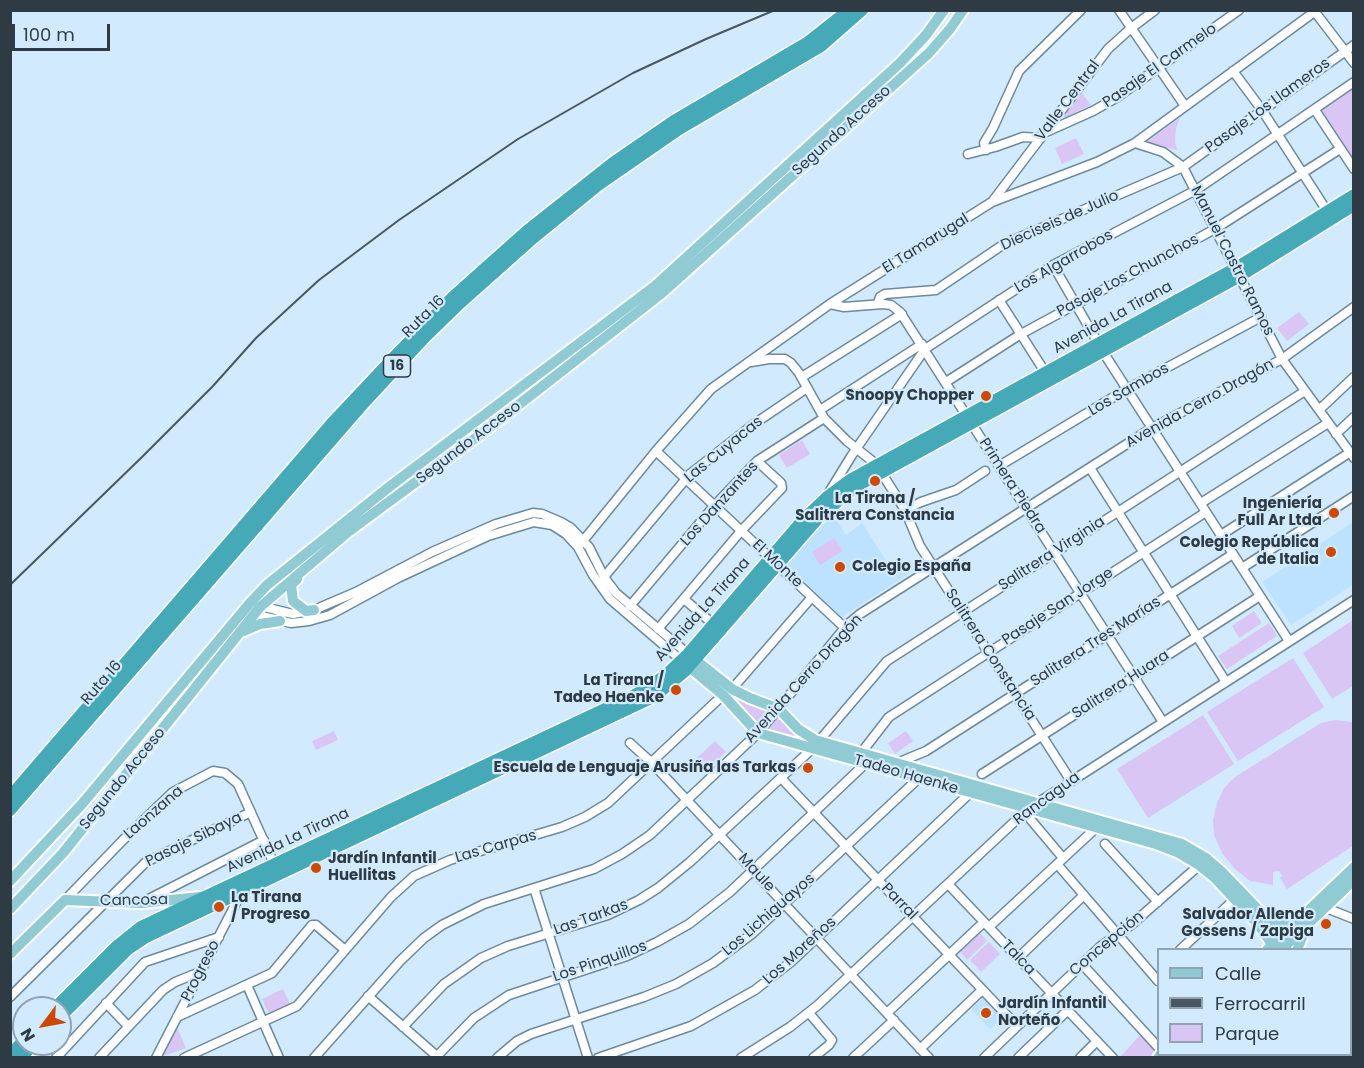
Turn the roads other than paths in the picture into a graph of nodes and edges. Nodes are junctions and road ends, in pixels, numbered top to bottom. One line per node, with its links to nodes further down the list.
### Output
1 (849, 10): 130 (highway, Ruta 16 / 16)
2 (862, 10): 133 (highway, Ruta 16 / 16)
3 (944, 10): 99 (main road, Segundo Acceso)
4 (963, 10): 87 (main road, Segundo Acceso)
5 (1081, 10): 24 (street)
6 (1119, 10): 10 (street)
7 (1155, 10): 10 (street, Valle Central)
8 (1239, 10): 14 (street, Pasaje El Carmelo)
9 (1316, 11): 12 (street); 15 (street, El Tamarugal)
10 (1132, 27): 14 (street); 20 (street, Valle Central)
11 (1353, 45): 12 (street, Pasaje Los Llameros)
12 (1344, 51): 13 (street); 19 (street, Pasaje Los Llameros)
13 (1353, 63)
14 (1158, 69): 17 (street); 20 (street, Pasaje El Carmelo)
15 (1233, 71): 17 (street, El Tamarugal); 19 (street)
16 (1353, 82): 18 (street, Los Algarrobos)
17 (1185, 106): 22 (street, El Tamarugal)
18 (1315, 110): 21 (street, Los Algarrobos); 23 (street)
19 (1262, 111): 21 (street); 26 (street, Pasaje Los Llameros)
20 (1043, 135): 24 (street); 31 (street, Valle Central)
21 (1278, 135): 28 (street); 29 (street, Los Algarrobos)
22 (1135, 143): 26 (street, Manuel Castro Ramos); 31 (street, El Tamarugal)
23 (1340, 148): 27 (street); 28 (street, Pasaje Los Chunchos)
24 (986, 150): 25 (street)
25 (968, 154)
26 (1183, 167): 29 (street, Manuel Castro Ramos); 38 (street, Dieciseis de Julio)
27 (1353, 169)
28 (1302, 173): 33 (street); 34 (street, Pasaje Los Chunchos)
29 (1196, 190): 34 (street, Manuel Castro Ramos); 35 (street, Los Algarrobos)
30 (1353, 195): 33 (highway, Avenida La Tirana)
31 (992, 202): 39 (street, El Tamarugal)
32 (1353, 205): 36 (highway, Avenida La Tirana)
33 (1327, 212): 36 (highway, Avenida La Tirana)
34 (1215, 229): 36 (street, Manuel Castro Ramos); 40 (street, Pasaje Los Chunchos)
35 (1053, 265): 37 (street, Los Algarrobos); 40 (street)
36 (1238, 272): 43 (street, Manuel Castro Ramos); 46 (highway, Avenida La Tirana)
37 (999, 300): 44 (street); 45 (street, Los Algarrobos)
38 (878, 303): 39 (street); 42 (street)
39 (830, 304): 48 (street, El Tamarugal)
40 (1074, 305): 44 (street, Pasaje Los Chunchos); 46 (street)
41 (1353, 307): 47 (street, Avenida Cerro Dragón)
42 (903, 315): 45 (street, Primera Piedra); 50 (street)
43 (1261, 318): 47 (street, Manuel Castro Ramos); 54 (street, Los Sambos)
44 (1021, 334): 49 (street); 52 (street, Pasaje Los Chunchos)
45 (923, 346): 52 (street, Primera Piedra); 57 (street, Los Danzantes); 63 (street, Los Algarrobos)
46 (1100, 347): 49 (highway, Avenida La Tirana); 54 (street); 59 (highway, Avenida La Tirana)
47 (1282, 359): 55 (street, Manuel Castro Ramos); 61 (street, Avenida Cerro Dragón)
48 (748, 362): 50 (street, Salitrera Constancia); 64 (street, El Tamarugal)
49 (1045, 372): 59 (highway, Avenida La Tirana)
50 (802, 377): 53 (street, Salitrera Constancia)
51 (1353, 377): 56 (street)
52 (946, 382): 59 (street, Primera Piedra)
53 (807, 388): 57 (street, Salitrera Constancia); 72 (street, Las Cuyacas)
54 (1127, 389): 61 (street); 67 (street, Los Sambos)
55 (1305, 391): 56 (street, Manuel Castro Ramos); 71 (street, Salitrera Virginia)
56 (1319, 410): 60 (street, Manuel Castro Ramos)
57 (822, 414): 63 (street, Salitrera Constancia); 66 (street, Los Danzantes)
58 (1353, 417): 62 (street)
59 (970, 419): 67 (street, Primera Piedra); 68 (highway, Avenida La Tirana)
60 (1328, 423): 62 (street, Manuel Castro Ramos); 75 (street)
61 (1152, 428): 69 (street, Avenida Cerro Dragón); 71 (street)
62 (1336, 434): 65 (street, Manuel Castro Ramos)
63 (856, 448): 68 (street, Salitrera Constancia); 74 (street, Los Algarrobos)
64 (656, 451): 72 (street, El Monte); 83 (street, El Tamarugal)
65 (1352, 455): 82 (street)
66 (757, 461): 76 (street, Los Danzantes); 81 (street)
67 (999, 466): 77 (street, Primera Piedra)
68 (879, 468): 74 (highway, Avenida La Tirana); 78 (street, Salitrera Constancia); 88 (highway, Avenida La Tirana)
69 (1090, 468): 77 (street, Avenida Cerro Dragón); 79 (street)
70 (986, 471): 78 (street)
71 (1180, 471): 75 (street); 79 (street, Salitrera Virginia)
72 (686, 479): 76 (street, El Monte); 91 (street, Las Cuyacas)
73 (1353, 496): 90 (street)
74 (827, 497): 88 (highway, Avenida La Tirana)
75 (1200, 503): 80 (street)
76 (714, 506): 81 (street, El Monte); 98 (street, Los Danzantes)
77 (1027, 508): 84 (street, Primera Piedra); 89 (street, Avenida Cerro Dragón)
78 (905, 510): 89 (street, Salitrera Constancia)
79 (1118, 512): 84 (street, Salitrera Virginia); 85 (street)
80 (1206, 512): 82 (street); 85 (street, Pasaje San Jorge)
81 (741, 531): 88 (street, El Monte); 96 (street)
82 (1221, 535): 86 (street)
83 (583, 544): 91 (street, Tadeo Haenke); 100 (street); 102 (street); 111 (street, Tadeo Haenke)
84 (1055, 552): 92 (street, Primera Piedra); 101 (street, Salitrera Virginia)
85 (1143, 552): 92 (street, Pasaje San Jorge); 93 (street)
86 (1233, 554): 90 (street); 93 (street, Salitrera Tres Marías)
87 (319, 556): 99 (main road, Segundo Acceso); 100 (main road)
88 (773, 561): 95 (street, El Monte); 103 (highway, Avenida La Tirana); 111 (highway, Avenida La Tirana)
89 (933, 567): 101 (street, Salitrera Constancia); 104 (street, Avenida Cerro Dragón)
90 (1242, 568): 94 (street)
91 (603, 577): 98 (street, Tadeo Haenke)
92 (1080, 592): 106 (street, Primera Piedra); 110 (street, Pasaje San Jorge)
93 (1170, 594): 106 (street, Salitrera Tres Marías); 107 (street)
94 (1260, 596): 107 (street, Salitrera Huara); 109 (street)
95 (812, 597): 104 (street, El Monte); 114 (street)
96 (684, 599): 103 (street); 105 (street)
97 (1353, 600): 109 (street, Rancagua)
98 (630, 606): 105 (street, Tadeo Haenke)
99 (252, 609): 100 (street); 102 (street); 108 (main road, Segundo Acceso); 148 (main road, Segundo Acceso)
100 (315, 610)
101 (962, 612): 110 (street, Salitrera Constancia); 121 (street, Salitrera Virginia)
102 (280, 621): 108 (main road)
103 (713, 624): 111 (highway, Avenida La Tirana)
104 (845, 628): 116 (street, Avenida Cerro Dragón)
105 (658, 630): 111 (street, Tadeo Haenke)
106 (1107, 635): 112 (street, Primera Piedra); 115 (street, Salitrera Tres Marías)
107 (1197, 636): 112 (street, Salitrera Huara); 113 (street)
108 (237, 637): 161 (main road, Segundo Acceso)
109 (1289, 641): 113 (street, Rancagua)
110 (988, 652): 115 (street, Salitrera Constancia); 122 (street, Pasaje San Jorge)
111 (688, 660): 114 (main road, Tadeo Haenke); 144 (highway, Avenida La Tirana)
112 (1134, 676): 117 (street, Primera Piedra); 119 (street, Salitrera Huara)
113 (1226, 682): 117 (street, Rancagua)
114 (727, 692): 116 (main road, Tadeo Haenke); 118 (main road, Tadeo Haenke); 123 (street, Las Carpas)
115 (1015, 694): 119 (street, Salitrera Constancia); 124 (street, Salitrera Tres Marías)
116 (779, 709): 118 (street, Avenida Cerro Dragón); 121 (main road, Tadeo Haenke)
117 (1163, 722): 128 (street, Rancagua)
118 (758, 733): 121 (main road, Tadeo Haenke); 131 (street, Avenida Cerro Dragón)
119 (1042, 736): 125 (street, Salitrera Huara); 128 (street, Salitrera Constancia)
120 (630, 743): 123 (street, Maule)
121 (816, 745): 122 (main road, Tadeo Haenke); 126 (street, Las Tarkas)
122 (864, 758): 124 (main road, Tadeo Haenke); 127 (main road, Tadeo Haenke); 135 (street, Los Pinquillos)
123 (652, 763): 131 (street, Maule); 174 (street, Las Carpas)
124 (897, 763): 132 (main road, Tadeo Haenke)
125 (982, 774)
126 (781, 778): 135 (street, Parral); 137 (street, Las Tarkas)
127 (919, 778): 129 (main road, Tadeo Haenke); 140 (street, Los Lichiguayos)
128 (1071, 781): 132 (street, Rancagua)
129 (970, 793): 132 (main road, Tadeo Haenke); 146 (street, Los Moreños)
130 (10, 797)
131 (687, 801): 137 (street, Maule); 151 (street, Avenida Cerro Dragón)
132 (1033, 806): 136 (main road, Tadeo Haenke); 141 (street); 142 (main road, Tadeo Haenke); 149 (street, Rancagua)
133 (10, 810)
134 (251, 812): 138 (street, Laonzana); 155 (street, Laonzana); 156 (street, Pasaje Sibaya)
135 (814, 813): 140 (street, Parral); 145 (street, Los Pinquillos)
136 (1096, 828): 141 (street); 142 (main road, Tadeo Haenke)
137 (720, 835): 145 (street, Maule); 167 (street, Las Tarkas)
138 (264, 840): 144 (street, Laonzana); 158 (street)
139 (1105, 844): 157 (street)
140 (846, 846): 146 (street, Parral); 159 (street, Los Lichiguayos)
141 (1060, 861): 152 (street); 166 (street)
142 (1203, 862): 154 (main road, Tadeo Haenke); 157 (street, Concepción); 163 (main road, Tadeo Haenke)
143 (1353, 867): 160 (main road)
144 (277, 869): 150 (highway, Avenida La Tirana)
145 (753, 871): 159 (street, Maule); 182 (street, Los Pinquillos)
146 (878, 880): 162 (street, Parral); 170 (street, Los Moreños)
147 (1353, 880): 160 (main road)
148 (10, 881)
149 (948, 884): 162 (street, Rancagua); 166 (street, Talca)
150 (235, 888): 153 (highway, Avenida La Tirana); 169 (street, Progreso); 190 (highway, Avenida La Tirana)
151 (534, 888): 167 (street); 187 (street, Avenida Cerro Dragón)
152 (1084, 895): 168 (street); 177 (street)
153 (204, 897): 158 (main road, Cancosa); 186 (highway, Avenida La Tirana)
154 (1235, 899): 171 (main road, Tadeo Haenke); 172 (street)
155 (64, 900): 156 (main road, Cancosa); 175 (main road, Laonzana)
156 (107, 902): 158 (main road, Cancosa); 188 (street, Pasaje Sibaya)
157 (1158, 902): 168 (street, Concepción)
158 (142, 903)
159 (784, 904): 170 (street, Maule); 195 (street, Los Lichiguayos)
160 (1320, 906): 164 (main road); 165 (street)
161 (10, 909)
162 (913, 917): 176 (street, Parral); 181 (street, Rancagua)
163 (1267, 918): 164 (main road); 171 (main road, Tadeo Haenke)
164 (1307, 919): 171 (main road); 173 (main road)
165 (1353, 920)
166 (986, 924): 176 (street); 177 (street, Talca)
167 (548, 934): 182 (street); 200 (street, Las Tarkas)
168 (1118, 934): 178 (street, Concepción); 180 (street)
169 (219, 937): 179 (street, Progreso); 189 (street)
170 (816, 938): 181 (street, Maule); 214 (street, Los Moreños)
171 (1279, 946)
172 (1182, 948)
173 (1299, 948)
174 (345, 950): 183 (street); 197 (street, Las Carpas)
175 (10, 954)
176 (948, 955): 184 (street, Parral); 193 (street)
177 (1018, 958): 185 (street, Talca)
178 (1082, 964): 185 (street, Concepción); 202 (street)
179 (201, 972): 194 (street, Progreso); 198 (street)
180 (1157, 974)
181 (851, 975): 192 (street, Rancagua); 193 (street, Maule)
182 (562, 976): 195 (street); 204 (street, Los Pinquillos)
183 (247, 985): 194 (street); 197 (street)
184 (982, 990): 199 (street, Parral); 203 (street)
185 (1052, 993): 191 (street, Talca); 199 (street, Concepción)
186 (67, 996)
187 (368, 996): 200 (street); 211 (street, Avenida Cerro Dragón)
188 (10, 997)
189 (106, 1003): 198 (street); 206 (street)
190 (72, 1005)
191 (1068, 1010): 201 (street, Talca); 219 (street)
192 (809, 1013): 215 (street, Rancagua); 216 (street)
193 (887, 1013): 196 (street, Maule)
194 (177, 1017): 208 (street, Progreso)
195 (576, 1019): 212 (street, Los Lichiguayos); 213 (street)
196 (894, 1020): 203 (street, Maule); 217 (street)
197 (264, 1022): 209 (street, Las Carpas); 210 (street)
198 (129, 1026): 207 (street)
199 (1017, 1026): 205 (street, Concepción)
200 (403, 1027): 204 (street)
201 (1097, 1041): 220 (street); 221 (street, Talca)
202 (1157, 1046)
203 (920, 1048): 218 (street, Maule)
204 (438, 1057)
205 (987, 1057)
206 (56, 1058)
207 (99, 1058)
208 (156, 1058)
209 (184, 1058)
210 (279, 1058)
211 (314, 1058)
212 (497, 1058)
213 (588, 1058)
214 (598, 1058)
215 (741, 1058)
216 (813, 1058)
217 (853, 1058)
218 (929, 1058)
219 (1018, 1058)
220 (1080, 1058)
221 (1113, 1058)

